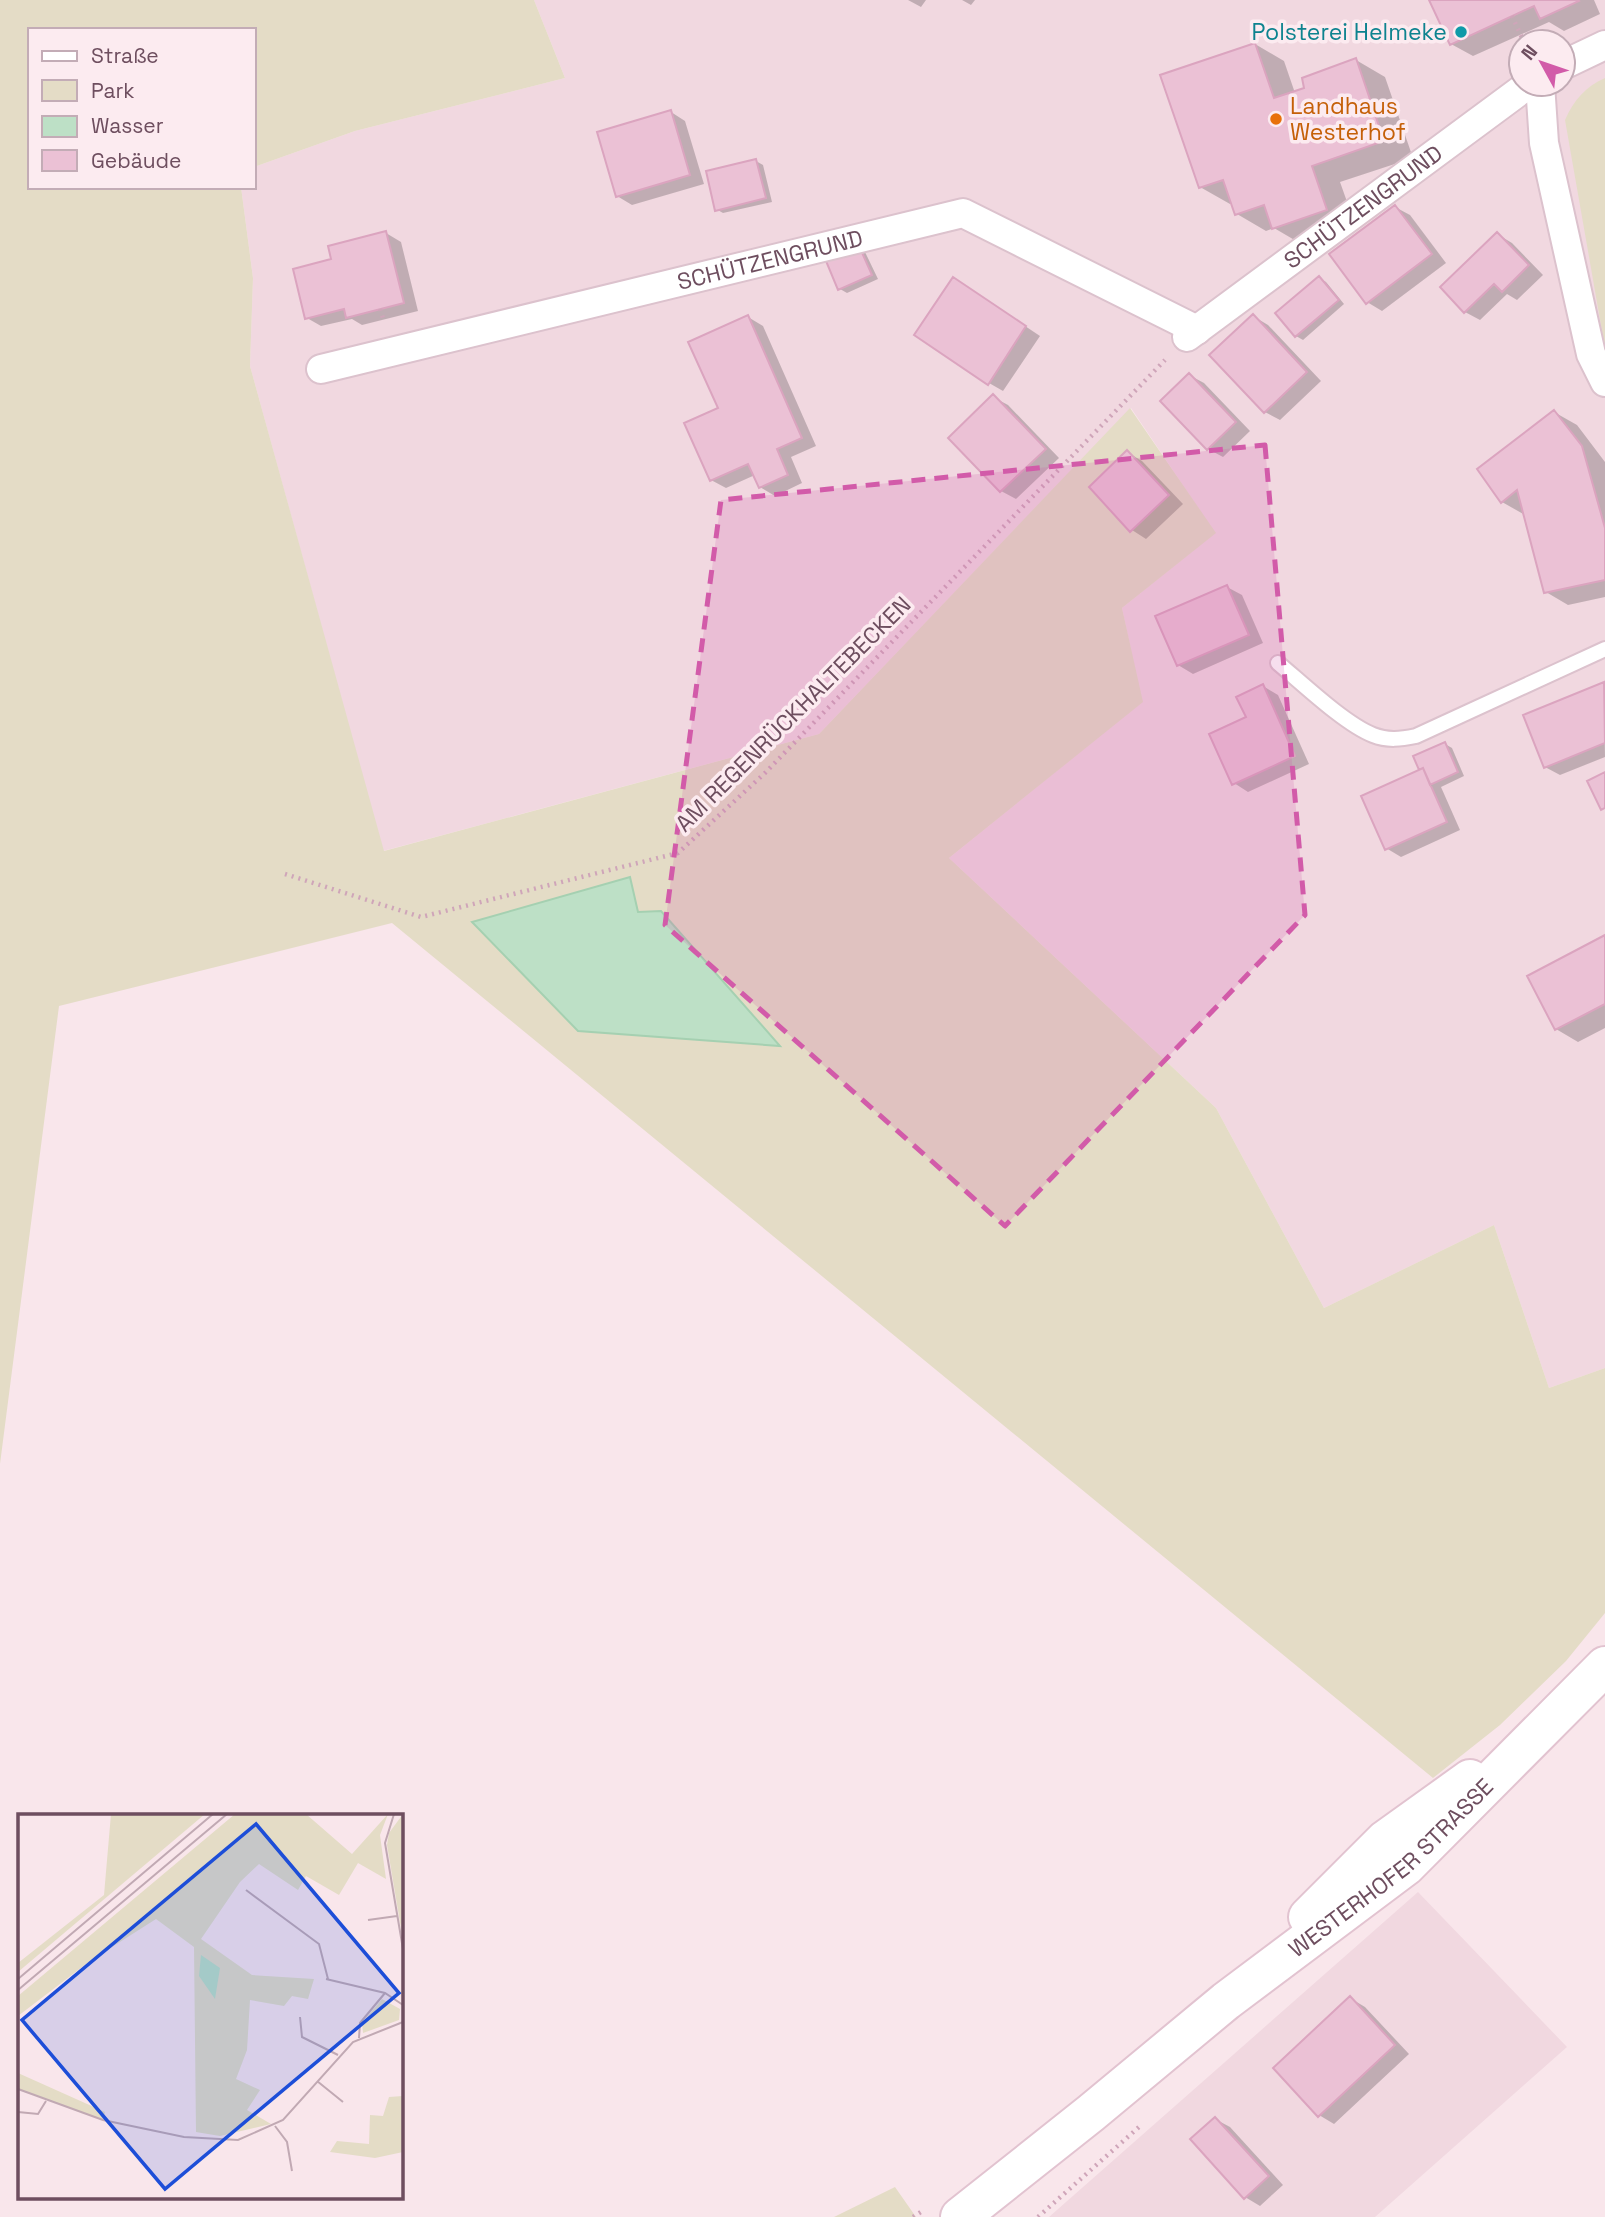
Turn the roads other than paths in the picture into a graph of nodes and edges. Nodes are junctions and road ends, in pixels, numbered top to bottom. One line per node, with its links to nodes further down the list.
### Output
1 (1605, 45): 2 (street)
2 (1577, 58)
3 (1510, 98): 5 (street, SCHÜTZENGRUND)
4 (1541, 98): 6 (street)
5 (321, 369)
6 (1605, 382)
7 (1605, 649): 8 (lane)
8 (1278, 663)
9 (1605, 1666): 10 (main road, WESTERHOFER STRASSE)
10 (960, 2217)

